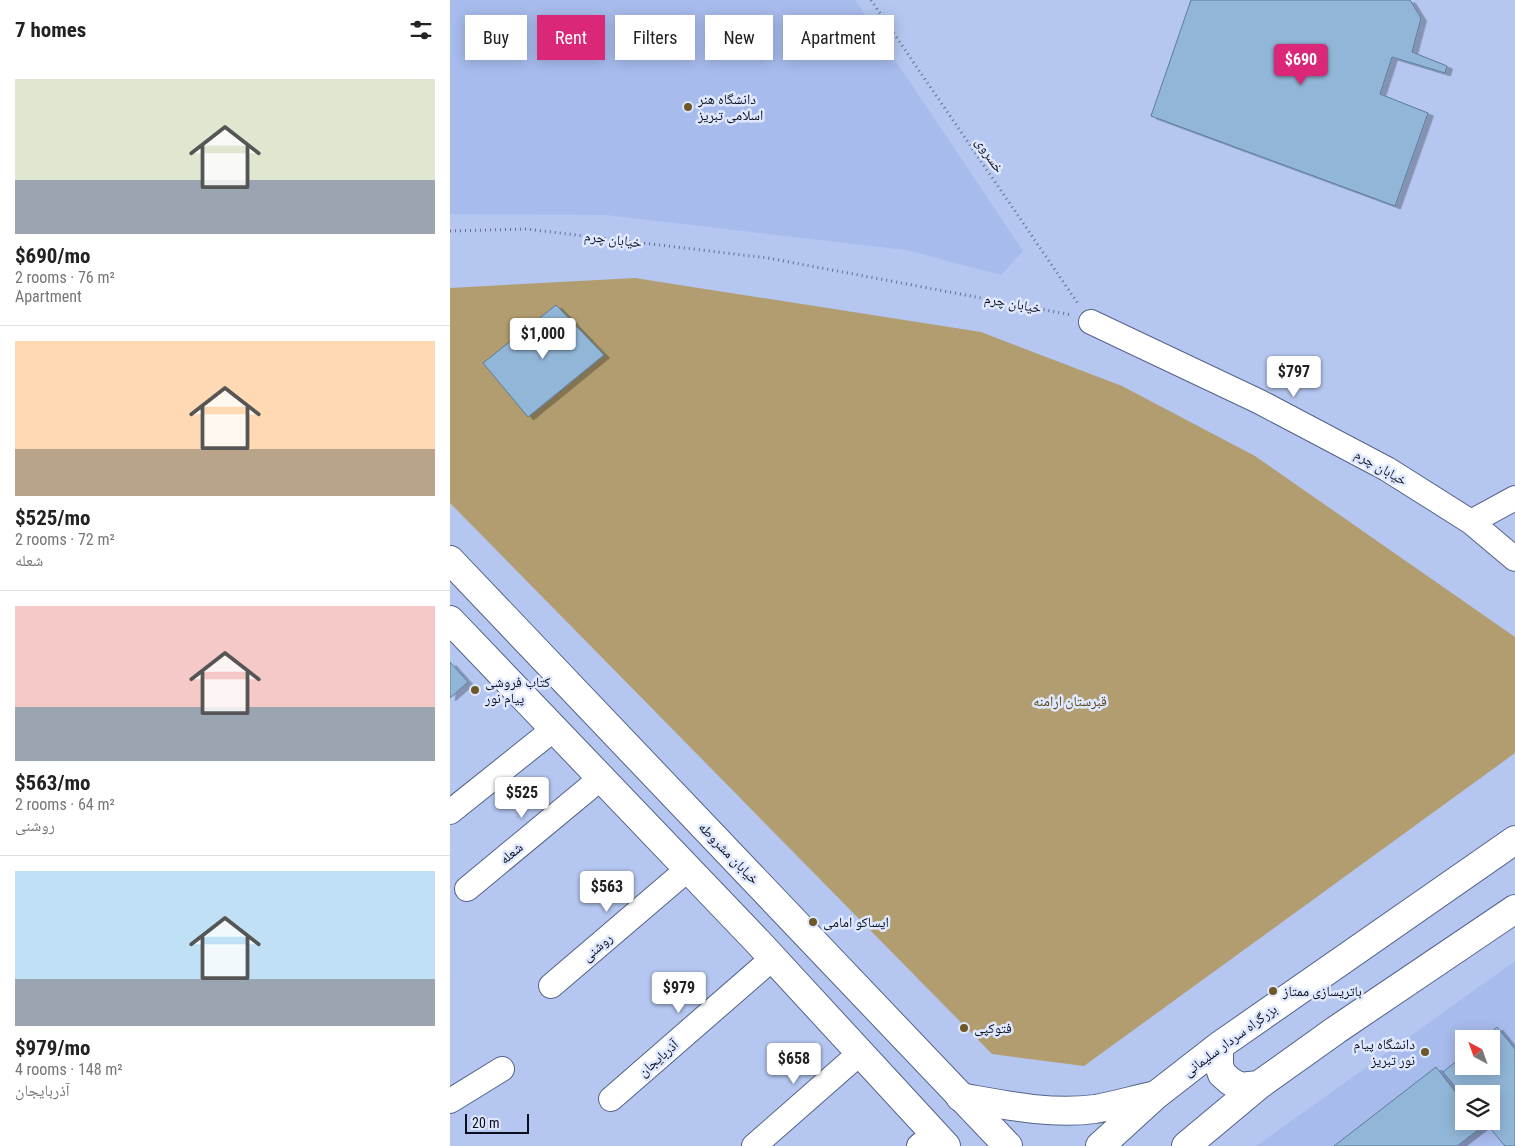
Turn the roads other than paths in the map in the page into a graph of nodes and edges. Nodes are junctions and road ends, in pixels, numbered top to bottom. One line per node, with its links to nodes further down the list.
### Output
1 (1091, 322): 3 (street, خیابان چرم)
2 (1515, 498): 3 (street)
3 (1471, 522): 4 (street, خیابان چرم)
4 (1515, 559)
5 (450, 560): 21 (main road, خیابان مشروطه)
6 (450, 620): 7 (main road)
7 (554, 729): 8 (main road); 9 (street)
8 (601, 778): 11 (main road); 12 (street, شعله)
9 (450, 812)
10 (1515, 840): 16 (main road, بزرگراه سردار سلیمانی)
11 (688, 869): 14 (main road); 15 (street, روشنی)
12 (467, 889)
13 (1515, 909): 19 (main road)
14 (773, 958): 17 (main road); 22 (street, آذربایجان)
15 (552, 986)
16 (1219, 1046): 19 (main road); 20 (main road, بزرگراه سردار سلیمانی)
17 (860, 1053): 24 (main road); 26 (street)
18 (502, 1069): 23 (street)
19 (1259, 1085): 28 (main road)
20 (1156, 1095): 21 (main road); 27 (main road, بزرگراه سردار سلیمانی)
21 (960, 1097): 25 (main road, خیابان مشروطه)
22 (611, 1100)
23 (450, 1101)
24 (933, 1142)
25 (1007, 1145)
26 (754, 1146)
27 (1100, 1146)
28 (1186, 1146)

